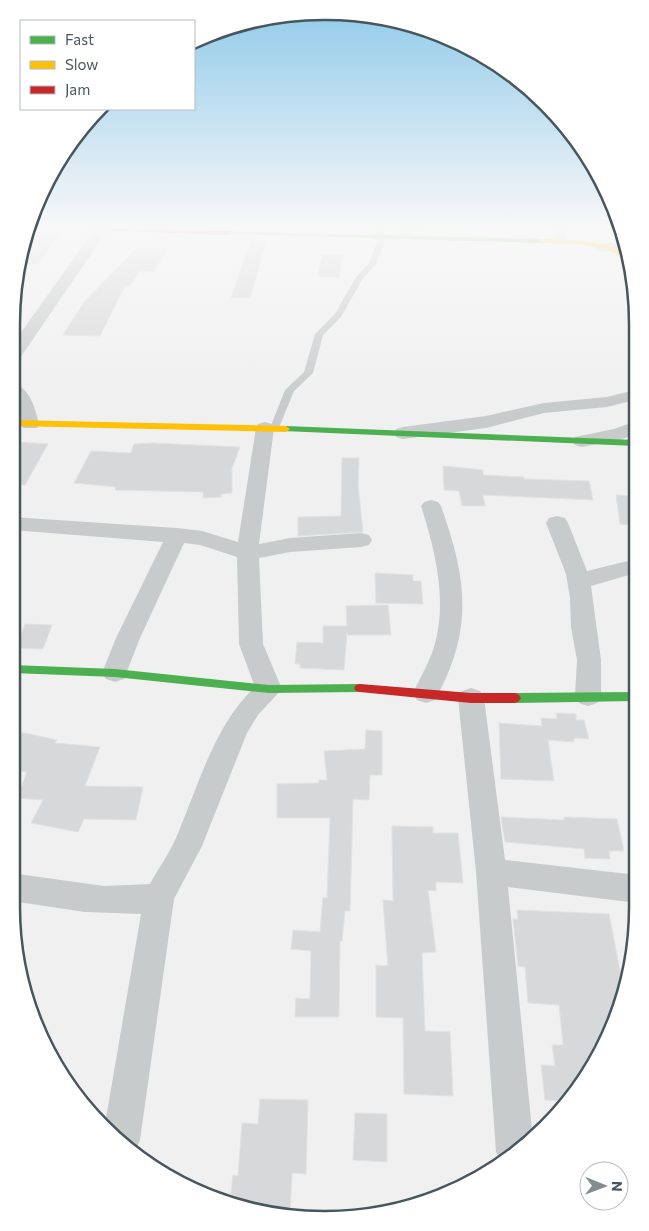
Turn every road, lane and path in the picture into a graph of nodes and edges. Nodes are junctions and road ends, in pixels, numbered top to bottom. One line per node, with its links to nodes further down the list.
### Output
1 (65, 284): 3 (street)
2 (356, 284): 8 (lane)
3 (20, 346)
4 (20, 396): 7 (street)
5 (629, 396): 10 (street)
6 (20, 423): 7 (street)
7 (30, 424): 8 (street)
8 (270, 428): 10 (street); 18 (street)
9 (629, 430): 11 (street)
10 (401, 433): 11 (street)
11 (573, 442): 12 (street)
12 (629, 443)
13 (431, 506): 24 (street)
14 (20, 523): 16 (street)
15 (557, 523): 20 (street)
16 (177, 535): 18 (street); 22 (street)
17 (361, 540): 18 (street)
18 (248, 553): 23 (street)
19 (629, 567): 20 (street)
20 (578, 582): 25 (street)
21 (20, 669): 22 (street)
22 (116, 674): 23 (street)
23 (269, 689): 24 (street); 31 (street)
24 (426, 693): 27 (street)
25 (588, 696): 26 (street); 27 (street)
26 (629, 696)
27 (471, 698): 28 (street)
28 (491, 872): 30 (street); 33 (street)
29 (20, 888): 31 (street)
30 (629, 888)
31 (159, 897): 32 (street)
32 (123, 1134)
33 (514, 1144)

